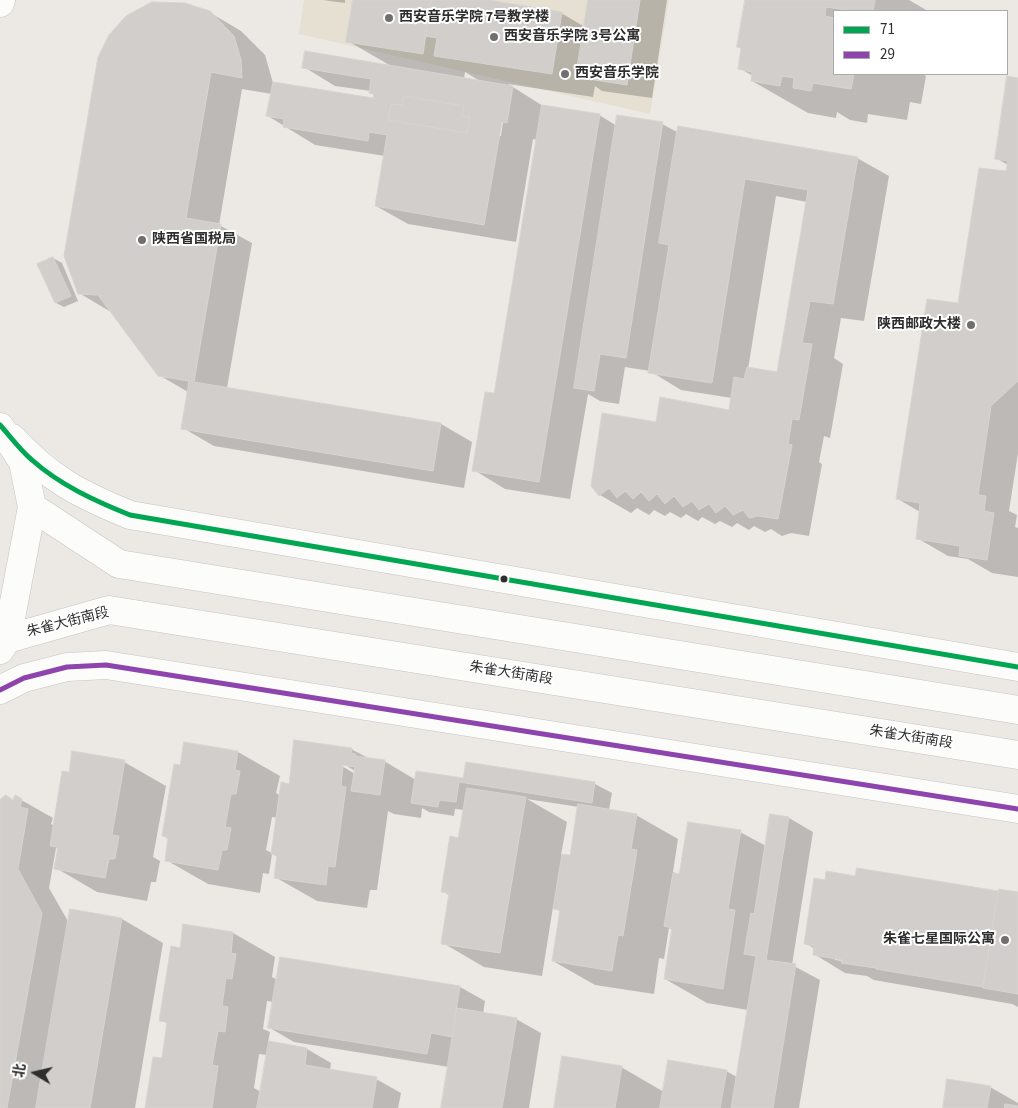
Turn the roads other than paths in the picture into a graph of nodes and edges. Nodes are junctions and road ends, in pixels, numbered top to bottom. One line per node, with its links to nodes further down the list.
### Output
1 (0, 426): 2 (main road); 4 (main road)
2 (32, 508): 3 (main road); 6 (main road)
3 (3, 645): 7 (main road, 朱雀大街南段)
4 (1018, 667)
5 (0, 690): 8 (main road)
6 (1018, 710)
7 (1018, 755)
8 (1018, 809)

